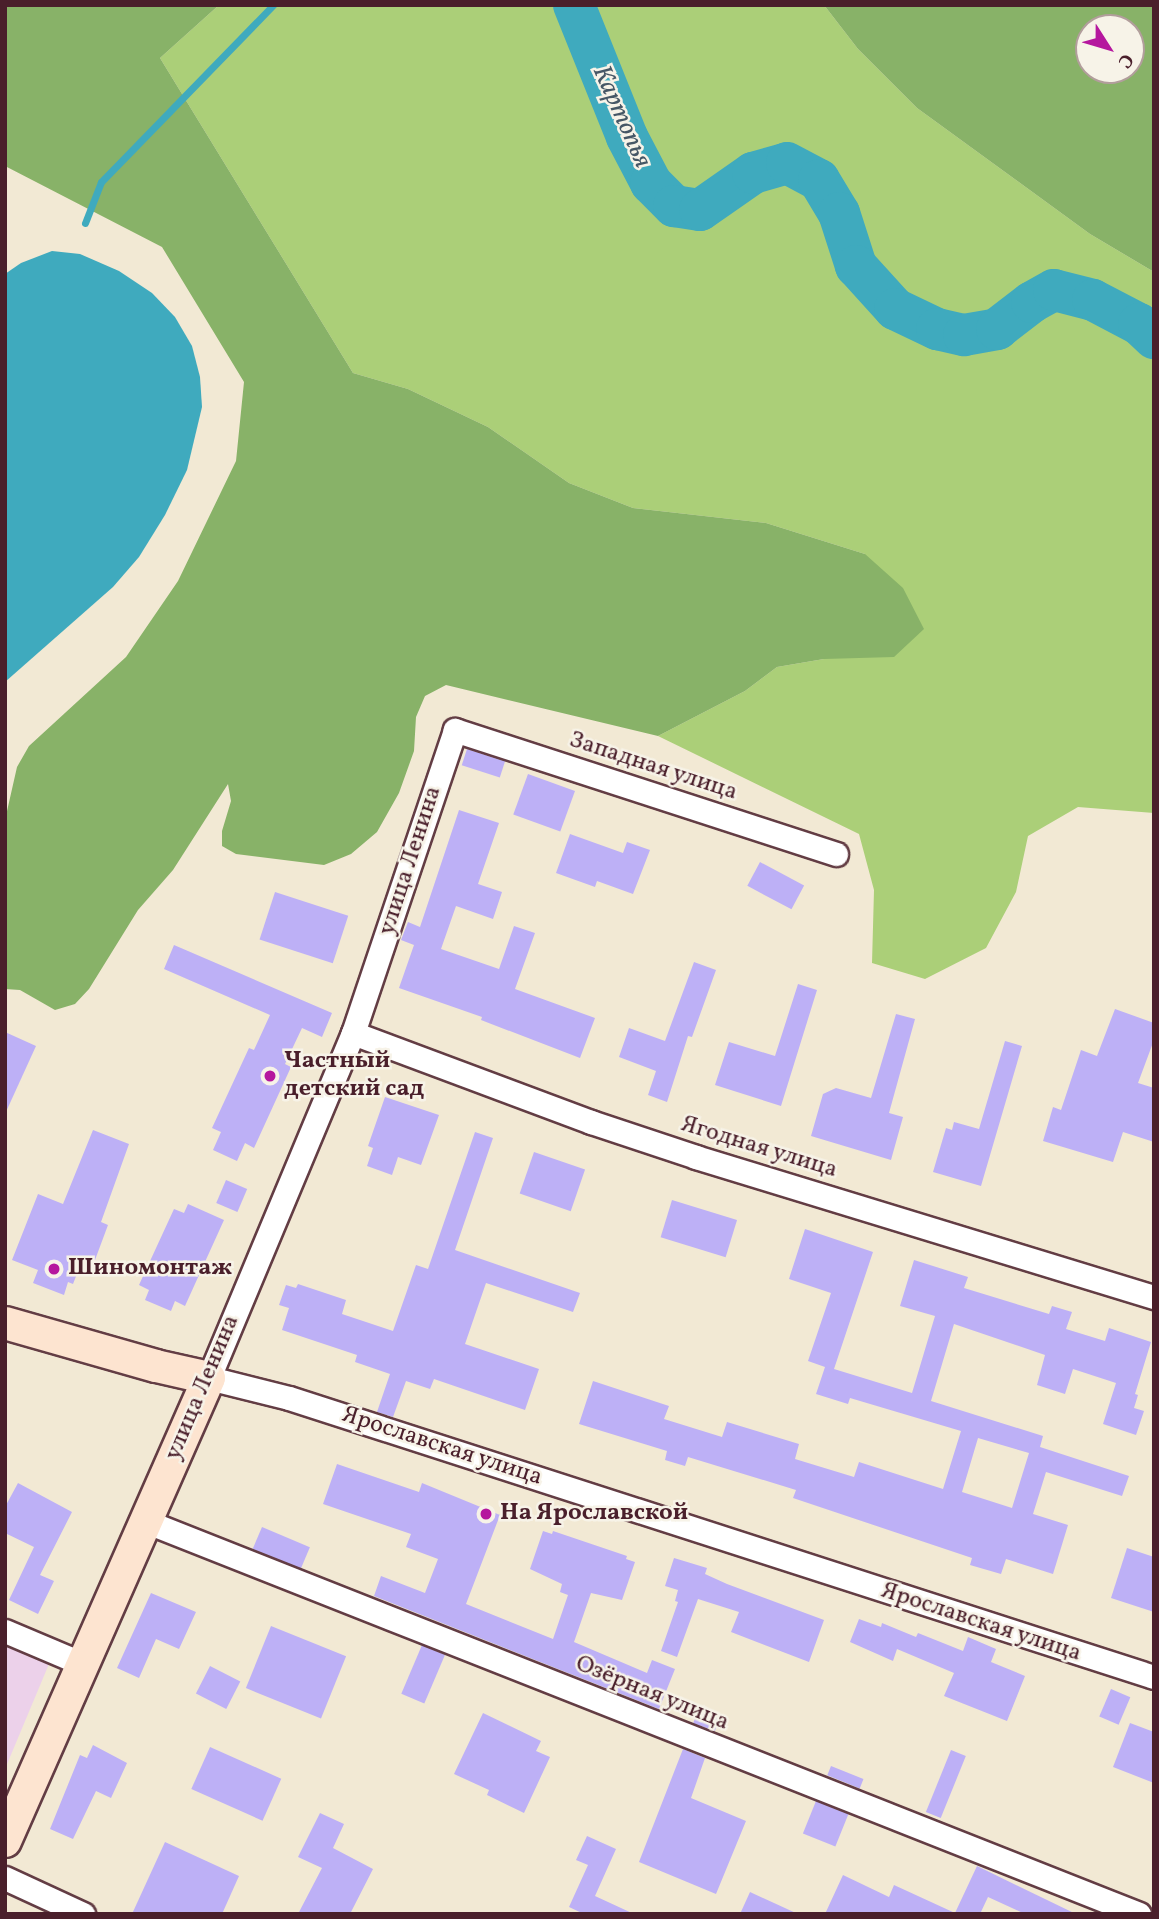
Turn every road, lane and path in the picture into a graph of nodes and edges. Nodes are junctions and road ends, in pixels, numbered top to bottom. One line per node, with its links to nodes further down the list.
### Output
1 (455, 730): 2 (street, Западная улица); 3 (street, улица Ленина)
2 (836, 854)
3 (353, 1034): 4 (street, Ягодная улица); 6 (street, улица Ленина)
4 (1154, 1297)
5 (5, 1323): 6 (main road, Ярославская улица)
6 (208, 1378): 7 (main road, улица Ленина); 10 (street, Ярославская улица)
7 (145, 1521): 9 (main road, улица Ленина); 14 (street, Озёрная улица)
8 (5, 1631): 9 (street)
9 (83, 1664): 11 (main road, улица Ленина)
10 (1154, 1677)
11 (5, 1842)
12 (5, 1878): 13 (street)
13 (83, 1914)
14 (1139, 1914)

